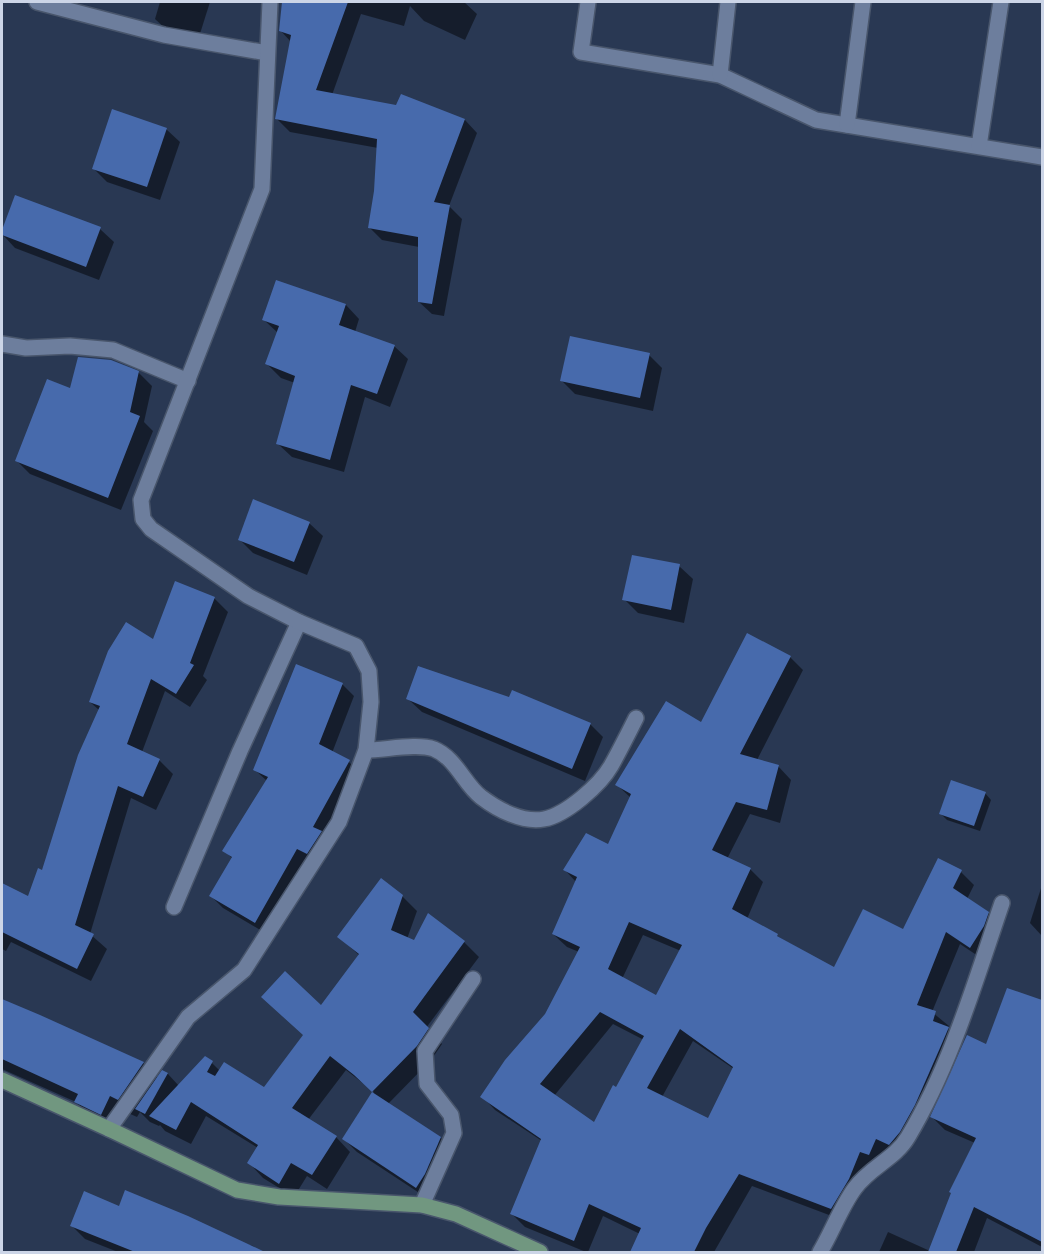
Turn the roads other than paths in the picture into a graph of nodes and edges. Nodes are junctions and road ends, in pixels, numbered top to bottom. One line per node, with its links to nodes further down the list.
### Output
1 (37, 2): 7 (street)
2 (270, 2): 7 (street)
3 (588, 2): 8 (street)
4 (728, 2): 8 (street)
5 (863, 2): 9 (street)
6 (1001, 2): 10 (street)
7 (267, 53): 13 (street)
8 (720, 75): 9 (street)
9 (847, 125): 10 (street)
10 (979, 146): 11 (street)
11 (1042, 157)
12 (2, 344): 13 (street)
13 (188, 381): 14 (street)
14 (299, 622): 16 (street); 18 (street)
15 (636, 717): 16 (street)
16 (366, 750): 21 (street)
17 (1002, 903): 24 (street)
18 (174, 907)
19 (473, 979): 22 (street)
20 (2, 1080): 21 (main road)
21 (109, 1129): 22 (main road)
22 (422, 1206): 23 (main road)
23 (540, 1252)
24 (820, 1252)

